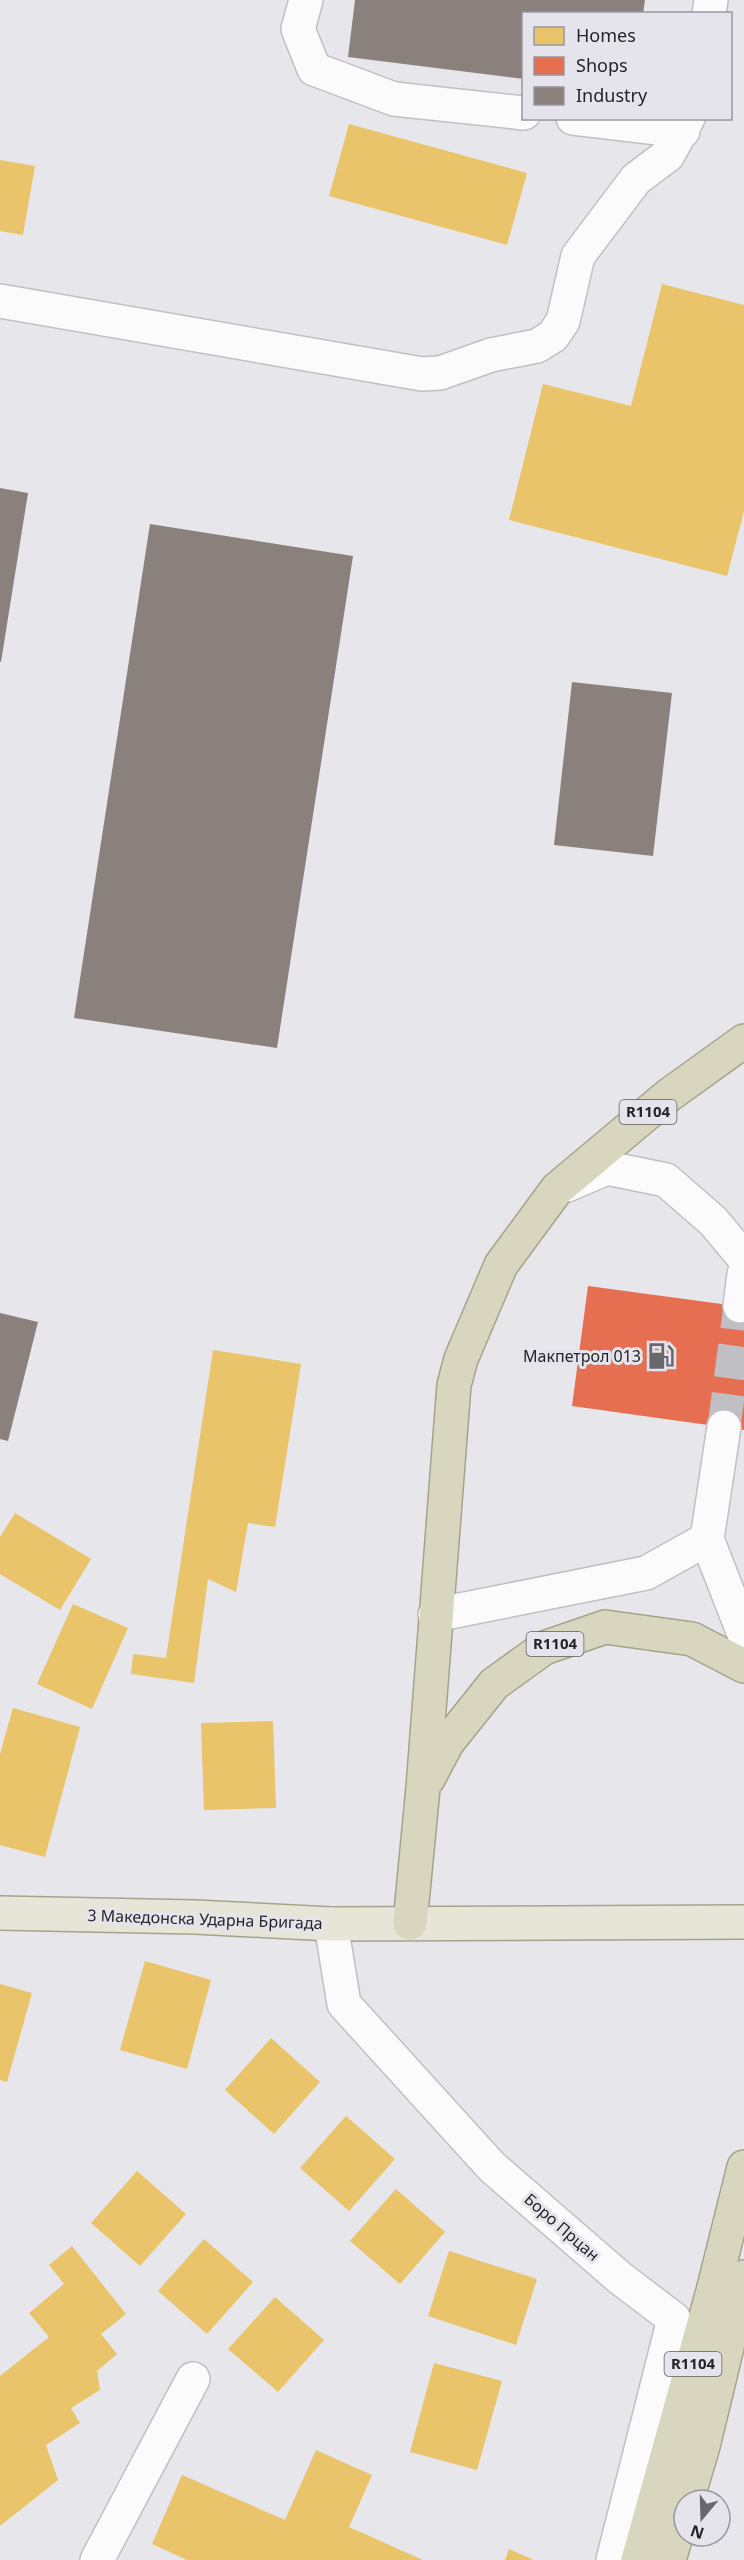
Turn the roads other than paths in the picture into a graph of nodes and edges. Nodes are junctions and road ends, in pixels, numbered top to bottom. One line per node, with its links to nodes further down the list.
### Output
1 (306, 0): 2 (street)
2 (522, 113)
3 (605, 120): 4 (street)
4 (686, 125): 5 (street)
5 (0, 301)
6 (744, 1041): 7 (highway, R1104)
7 (557, 1189): 8 (street); 13 (highway, R1104)
8 (744, 1258)
9 (744, 1274): 10 (street)
10 (740, 1306)
11 (724, 1427): 12 (street)
12 (707, 1539): 13 (street); 14 (street)
13 (435, 1615): 16 (highway, R1104)
14 (744, 1634)
15 (744, 1666): 16 (highway, R1104)
16 (423, 1788): 19 (highway, R1104)
17 (0, 1913): 20 (main road, 3 Македонска Ударна Бригада)
18 (744, 1922): 19 (main road, 3 Македонска Ударна Бригада)
19 (410, 1923): 20 (main road, 3 Македонска Ударна Бригада)
20 (331, 1924): 26 (street, Боро Прцан)
21 (744, 2166): 27 (highway, R1104)
22 (744, 2277): 24 (highway)
23 (193, 2379): 25 (street)
24 (691, 2488)
25 (97, 2560)
26 (613, 2560)
27 (638, 2560)

